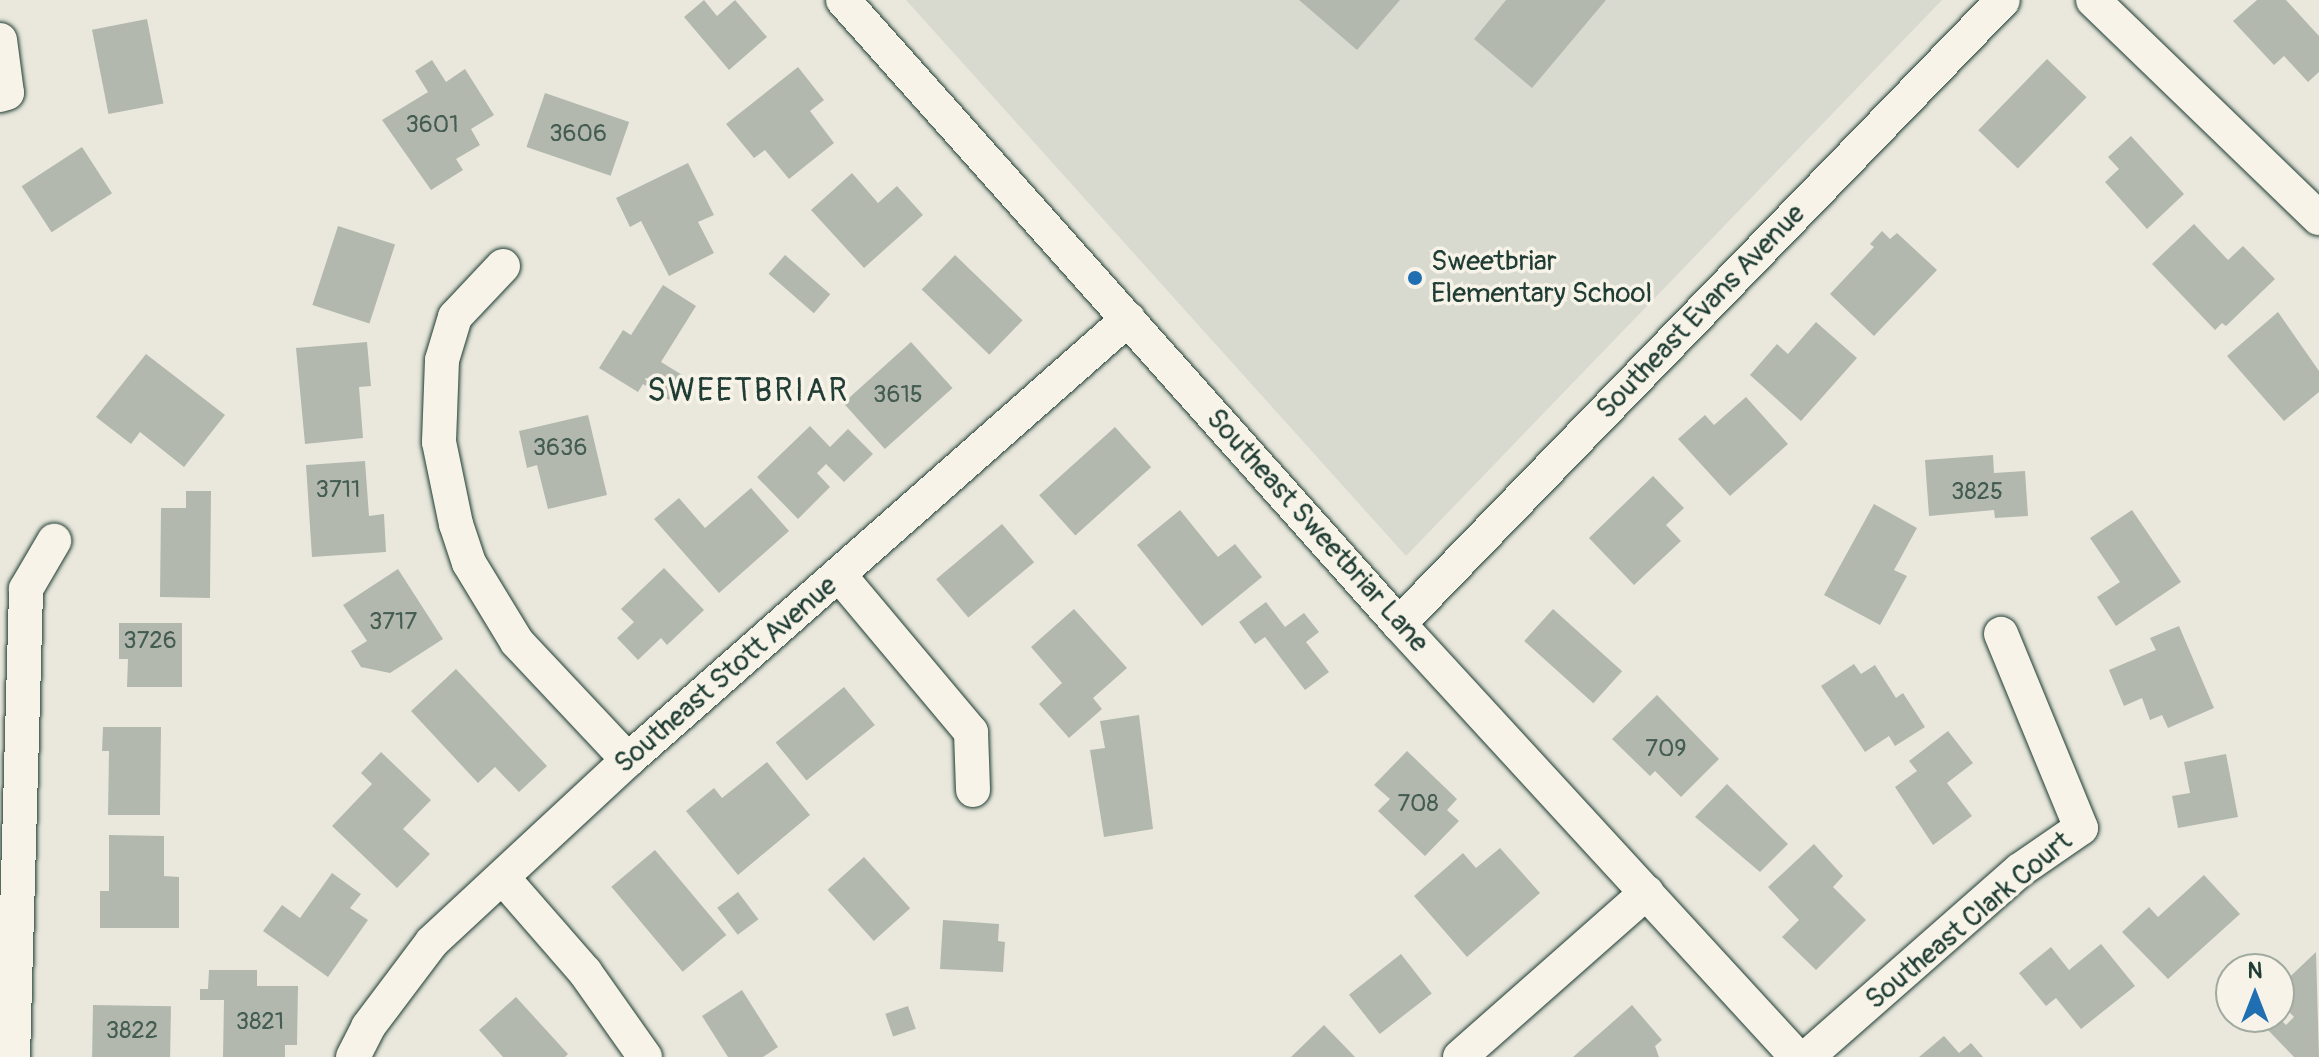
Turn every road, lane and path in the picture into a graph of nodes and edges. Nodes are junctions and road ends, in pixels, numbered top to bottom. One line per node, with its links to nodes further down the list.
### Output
1 (843, 0): 8 (street, Southeast Sweetbriar Lane)
2 (2003, 0): 11 (street, Southeast Evans Avenue)
3 (2093, 0): 6 (street)
4 (0, 40): 5 (street)
5 (0, 95)
6 (2319, 218)
7 (503, 266): 13 (street)
8 (1128, 319): 10 (street, Southeast Stott Avenue); 11 (street, Southeast Sweetbriar Lane)
9 (54, 541): 17 (street)
10 (840, 576): 13 (street, Southeast Stott Avenue); 14 (street)
11 (1399, 624): 16 (street, Southeast Sweetbriar Lane)
12 (2001, 634): 22 (street, Southeast Clark Court)
13 (628, 760): 15 (street, Southeast Stott Avenue)
14 (973, 790)
15 (503, 878): 18 (street, Southeast Stott Avenue); 19 (street)
16 (1647, 892): 20 (street); 21 (street, Southeast Sweetbriar Lane)
17 (13, 1057)
18 (353, 1057)
19 (645, 1057)
20 (1460, 1057)
21 (1797, 1057)
22 (1807, 1057)

